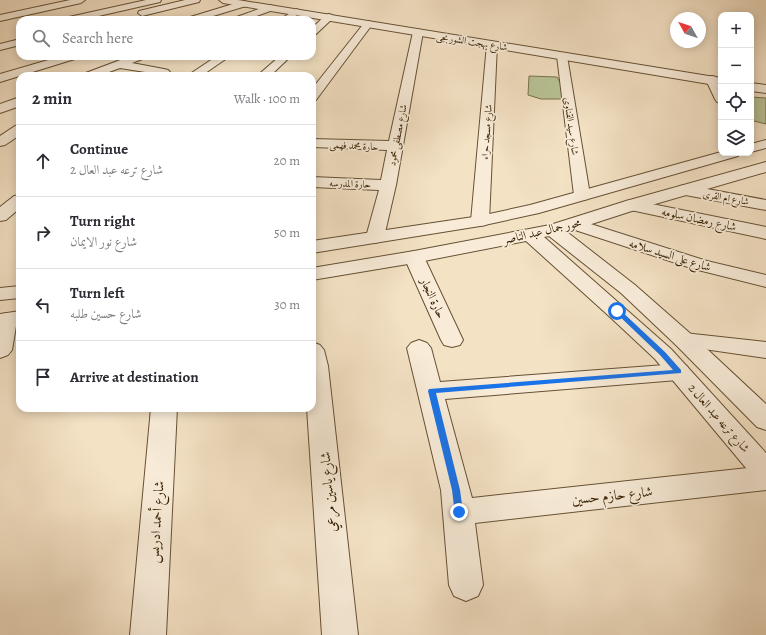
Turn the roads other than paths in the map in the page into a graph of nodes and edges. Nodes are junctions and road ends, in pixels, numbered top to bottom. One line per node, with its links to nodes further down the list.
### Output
1 (81, 0): 14 (street)
2 (156, 0): 9 (street)
3 (196, 0): 8 (street)
4 (223, 0): 5 (street, شارع بهجت الشوربجى)
5 (243, 4): 6 (street, شارع بهجت الشوربجى); 10 (street)
6 (270, 8): 7 (street, شارع بهجت الشوربجى); 11 (street)
7 (297, 12): 12 (street); 13 (street, شارع بهجت الشوربجى)
8 (136, 14)
9 (87, 16)
10 (203, 16)
11 (248, 16)
12 (290, 16)
13 (329, 17): 15 (street, شارع بهجت الشوربجى); 16 (street)
14 (0, 18)
15 (368, 24): 17 (street, شارع بهجت الشوربجى); 37 (street)
16 (316, 29)
17 (418, 32): 19 (street, شارع بهجت الشوربجى); 44 (street, شارع مصطفى محمود)
18 (16, 43): 20 (street)
19 (492, 44): 21 (street, شارع بهجت الشوربجى); 56 (street, شارع مسجد حراء)
20 (0, 47)
21 (562, 56): 34 (street, شارع بهجت الشوربجى); 51 (street, شارع سيد القناوى)
22 (61, 60): 27 (street)
23 (130, 60): 26 (street)
24 (219, 60): 30 (street)
25 (281, 60): 31 (street)
26 (119, 64): 28 (street); 29 (street)
27 (20, 72)
28 (98, 72)
29 (164, 72)
30 (199, 72)
31 (268, 72)
32 (16, 73): 33 (street)
33 (0, 78)
34 (717, 81)
35 (754, 87): 36 (street)
36 (766, 89)
37 (316, 92)
38 (16, 103): 39 (street)
39 (0, 109)
40 (16, 132): 41 (street)
41 (0, 142)
42 (316, 143): 44 (street, حارة محمد فهمى)
43 (766, 144): 45 (street)
44 (395, 146): 49 (street, شارع مصطفى محمود)
45 (754, 147)
46 (722, 156): 51 (street, محور جمال عبد الناصر)
47 (766, 167): 50 (street, محور جمال عبد الناصر)
48 (316, 182): 49 (street, حارة المدرسه)
49 (388, 185): 61 (street, شارع مصطفى محمود)
50 (686, 190): 53 (street, محور جمال عبد الناصر); 54 (street, شارع ام القرى)
51 (582, 195): 56 (street, محور جمال عبد الناصر)
52 (16, 203): 55 (street)
53 (632, 205): 57 (street, محور جمال عبد الناصر); 59 (street, شارع رمضان سلومه)
54 (766, 205)
55 (0, 216)
56 (480, 221): 61 (street, محور جمال عبد الناصر)
57 (575, 224): 58 (street, محور جمال عبد الناصر); 65 (street, شارع على السيد سلامه)
58 (553, 230): 60 (street, محور جمال عبد الناصر); 70 (street)
59 (766, 233)
60 (530, 235): 63 (street, محور جمال عبد الناصر); 75 (street, شارع ترعه عبد العال 2)
61 (375, 237): 62 (street, محور جمال عبد الناصر)
62 (316, 246)
63 (414, 257): 64 (street, محور جمال عبد الناصر); 69 (street, حارة النجار)
64 (316, 273)
65 (766, 281)
66 (16, 292): 67 (street)
67 (0, 294)
68 (9, 319): 72 (street)
69 (452, 340)
70 (684, 340): 73 (street); 78 (street)
71 (420, 348): 76 (street)
72 (0, 350)
73 (766, 350)
74 (316, 366): 84 (street, شارع ياسين مرعي)
75 (678, 372): 76 (street); 79 (street, شارع ترعه عبد العال 2)
76 (432, 391): 81 (street)
77 (164, 412): 83 (street, شارع أحمد ادريس)
78 (766, 420)
79 (766, 472)
80 (766, 478): 81 (street, شارع حازم حسين)
81 (459, 512): 82 (street)
82 (466, 585)
83 (148, 635)
84 (340, 635)

